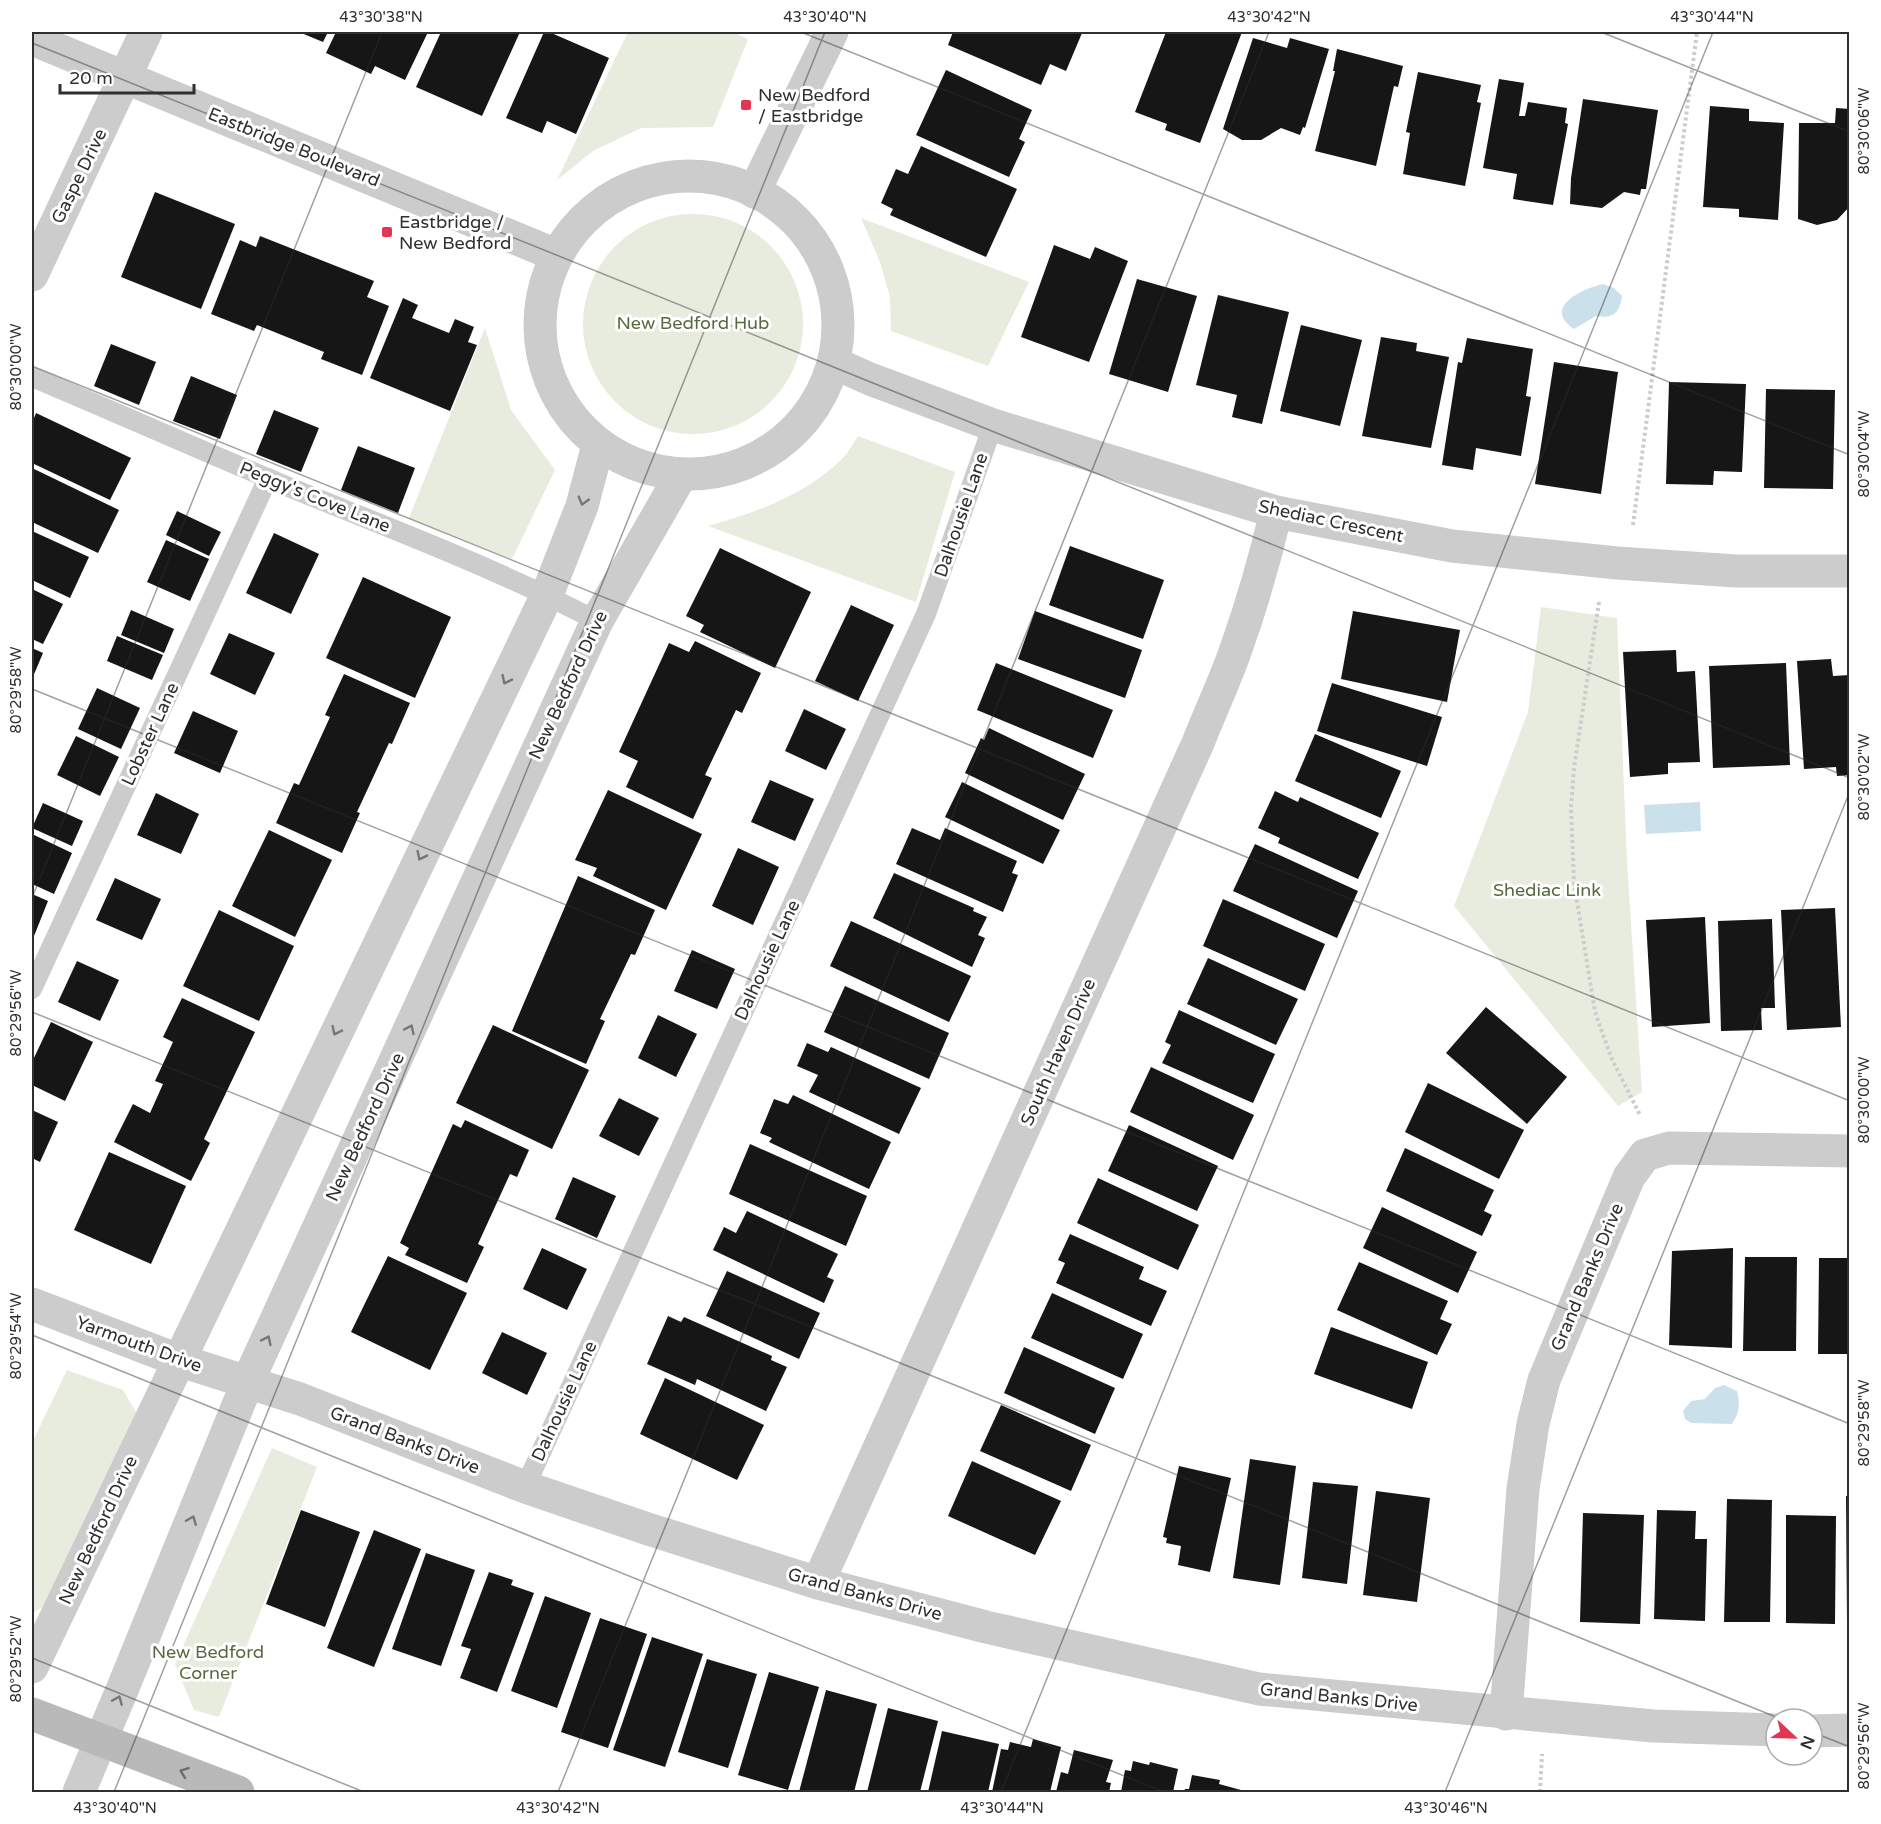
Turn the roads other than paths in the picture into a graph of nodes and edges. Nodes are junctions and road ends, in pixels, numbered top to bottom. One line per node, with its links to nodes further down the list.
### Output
1 (146, 32): 4 (street, Gaspe Drive)
2 (832, 32): 5 (street)
3 (32, 39): 4 (street, Eastbridge Boulevard)
4 (125, 77): 6 (street, Eastbridge Boulevard); 7 (street, Gaspe Drive)
5 (754, 192): 6 (street); 8 (street)
6 (556, 255): 11 (street)
7 (32, 275)
8 (834, 363): 10 (street, Shediac Crescent); 12 (street)
9 (32, 377): 13 (lane, Peggy's Cove Lane)
10 (993, 425): 14 (street, Shediac Crescent); 23 (lane, Dalhousie Lane)
11 (598, 445): 12 (street); 16 (street, New Bedford Drive, one-way to 16)
12 (681, 475): 17 (street, New Bedford Drive)
13 (268, 478): 16 (lane, Peggy's Cove Lane); 18 (lane, Lobster Lane)
14 (1276, 512): 15 (street, Shediac Crescent); 24 (street, South Haven Drive)
15 (1850, 571)
16 (547, 595): 17 (lane, Peggy's Cove Lane); 21 (street, New Bedford Drive, one-way to 21)
17 (597, 621): 22 (street, New Bedford Drive, one-way to 17)
18 (32, 989)
19 (1850, 1151): 27 (street, Grand Banks Drive)
20 (32, 1304): 21 (street, Yarmouth Drive)
21 (178, 1360): 22 (street, Yarmouth Drive); 25 (street, New Bedford Drive)
22 (248, 1381): 23 (street, Grand Banks Drive); 31 (street, New Bedford Drive, one-way to 22)
23 (525, 1487): 24 (street, Grand Banks Drive)
24 (818, 1583): 27 (street, Grand Banks Drive)
25 (32, 1667)
26 (32, 1714): 31 (main road)
27 (1506, 1714): 28 (street, Grand Banks Drive)
28 (1764, 1730)
29 (1850, 1730): 30 (street)
30 (1824, 1731)
31 (101, 1740): 32 (street, New Bedford Drive); 33 (main road, one-way to 31)
32 (79, 1792)
33 (238, 1792)

